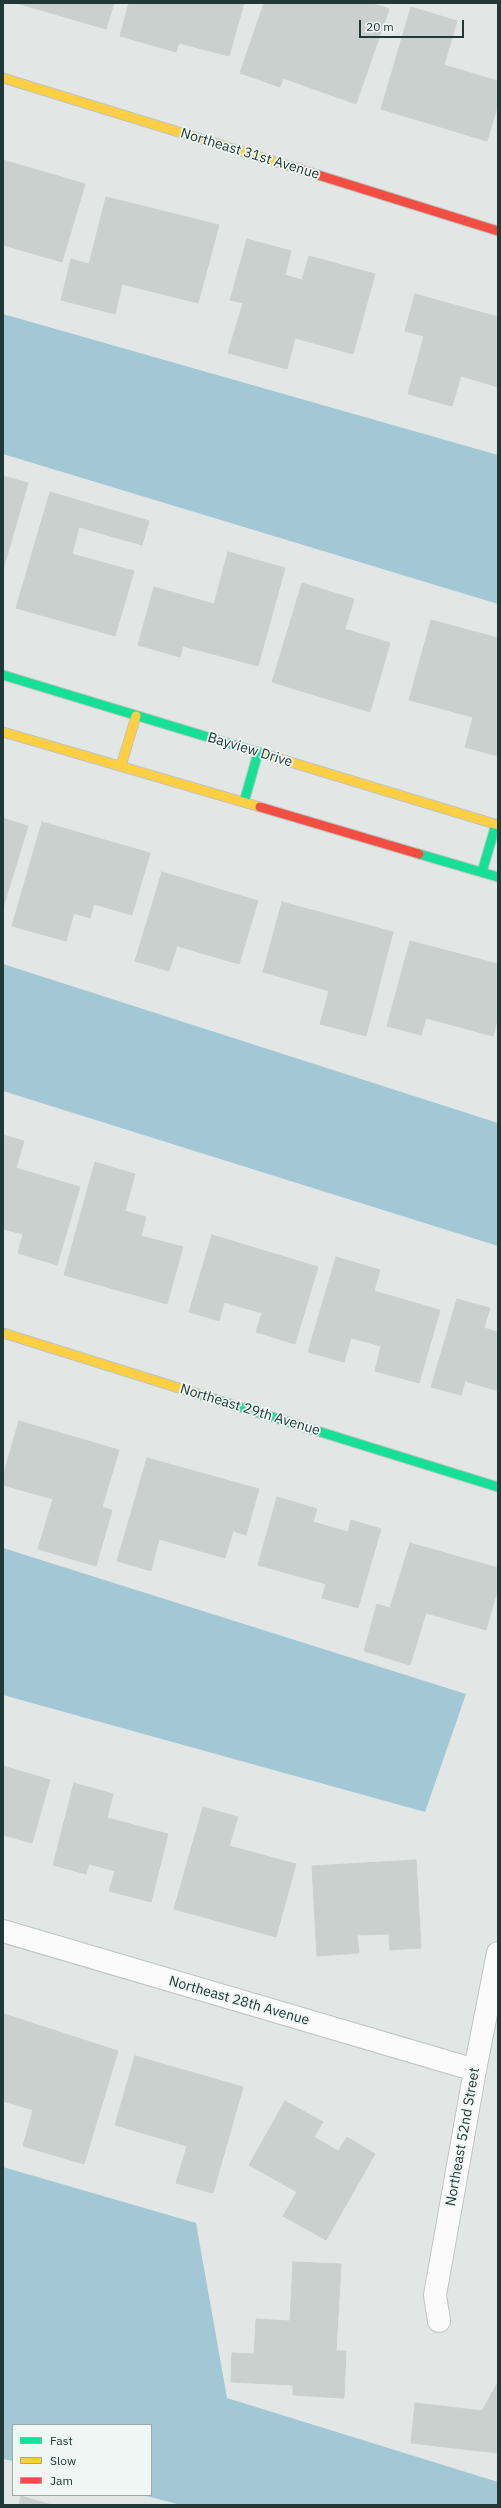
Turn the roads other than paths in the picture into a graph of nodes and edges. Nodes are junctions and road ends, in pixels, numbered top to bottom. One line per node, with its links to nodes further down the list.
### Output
1 (3, 78): 2 (street, Northeast 31st Avenue)
2 (498, 231)
3 (3, 675): 4 (street, Bayview Drive)
4 (136, 716): 6 (street, Bayview Drive); 7 (street)
5 (3, 732): 7 (street)
6 (258, 753): 8 (street); 9 (street, Bayview Drive)
7 (121, 766): 8 (street)
8 (244, 802): 10 (street)
9 (497, 825): 10 (street)
10 (482, 872): 11 (street)
11 (498, 877)
12 (3, 1333): 13 (street, Northeast 29th Avenue)
13 (498, 1487)
14 (3, 1931): 16 (street, Northeast 28th Avenue)
15 (498, 1954): 16 (street, Northeast 52nd Street)
16 (475, 2070): 17 (street, Northeast 52nd Street)
17 (439, 2321)

